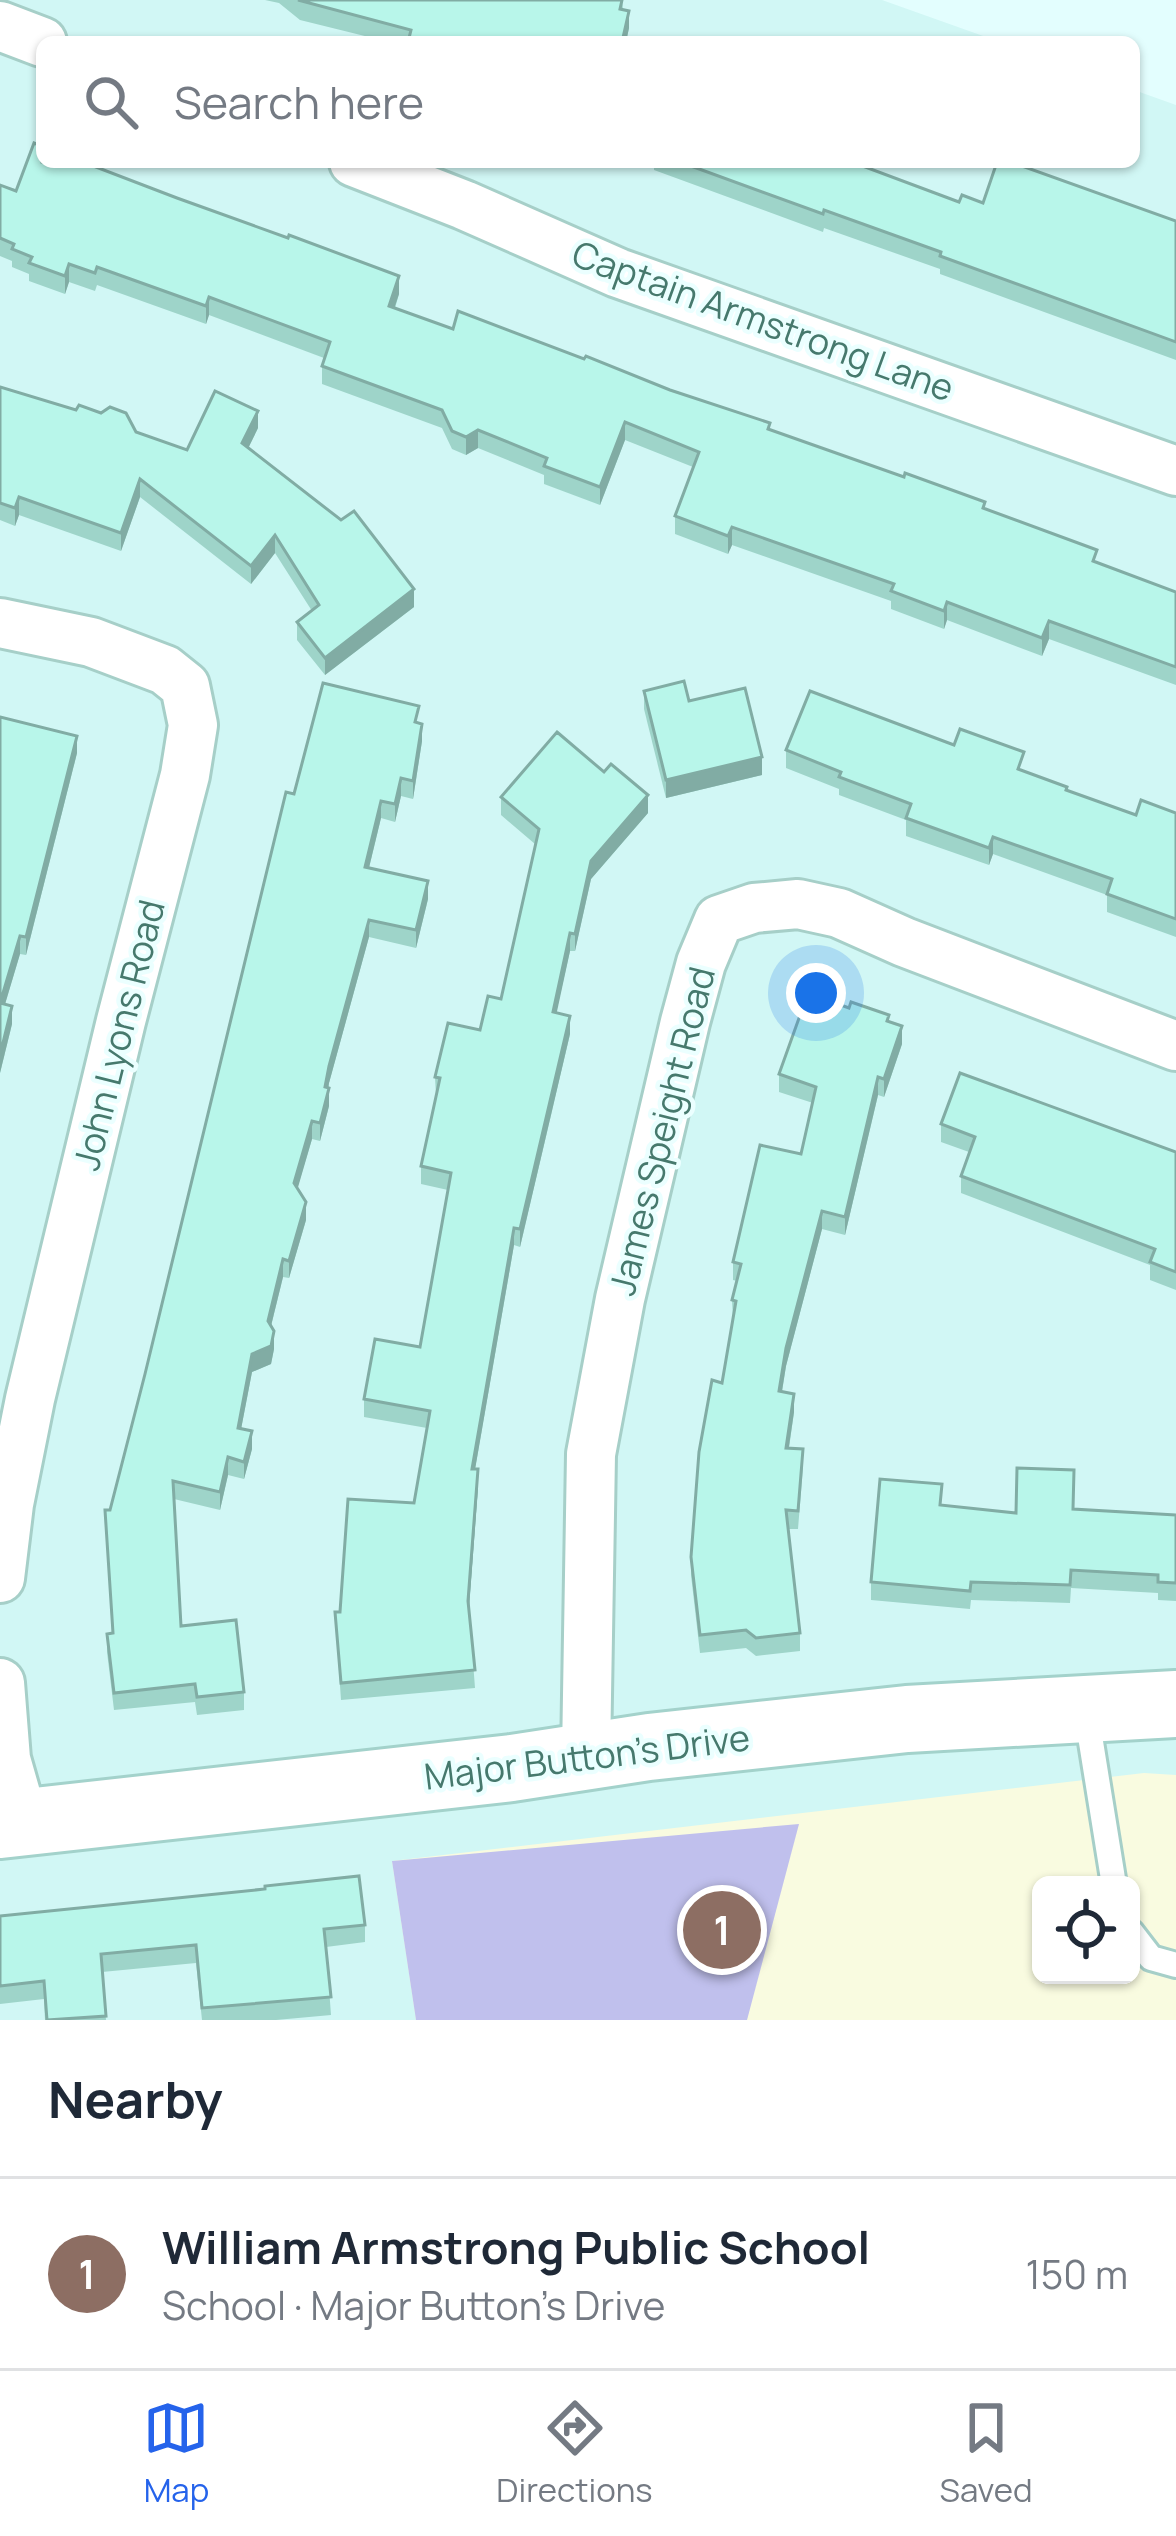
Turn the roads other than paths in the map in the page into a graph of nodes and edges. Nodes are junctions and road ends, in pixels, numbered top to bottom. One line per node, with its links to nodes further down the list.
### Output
1 (0, 26): 2 (street)
2 (36, 40)
3 (368, 168): 4 (street, Captain Armstrong Lane)
4 (1176, 470)
5 (0, 622): 7 (street, John Lyons Road)
6 (1176, 1046): 11 (street, James Speight Road)
7 (0, 1578)
8 (0, 1684): 12 (street)
9 (1176, 1704): 10 (street, Major Button's Drive)
10 (1085, 1709): 11 (street, Major Button's Drive); 13 (lane)
11 (586, 1756): 12 (street, Major Button's Drive)
12 (12, 1824)
13 (1113, 1876)
14 (1140, 1944): 15 (lane)
15 (1176, 1965)

